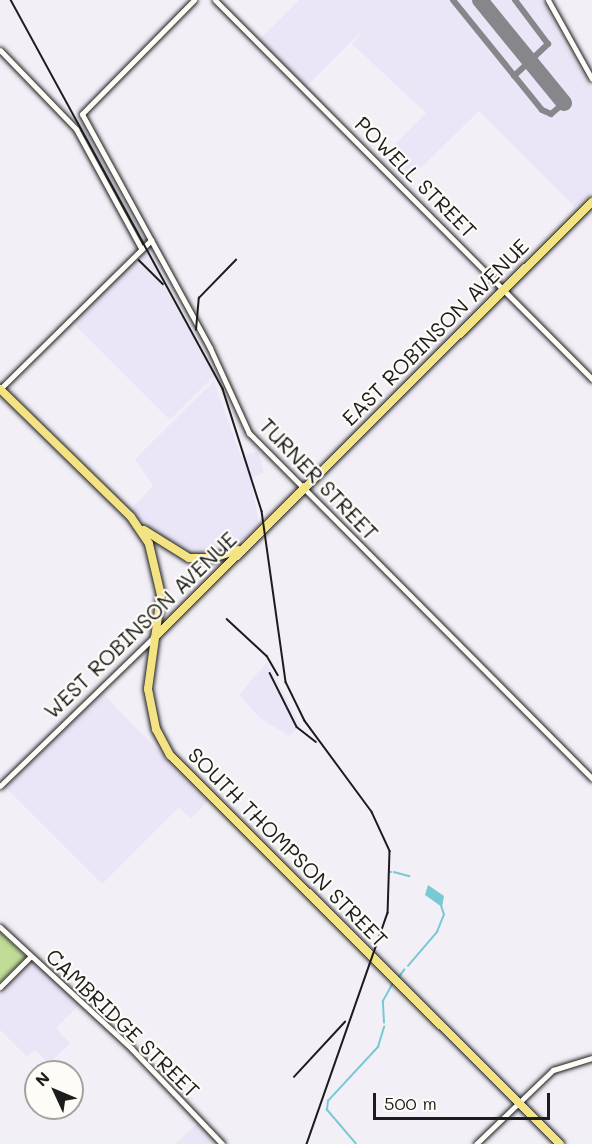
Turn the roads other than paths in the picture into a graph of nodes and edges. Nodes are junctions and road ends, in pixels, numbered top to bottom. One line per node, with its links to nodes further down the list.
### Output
1 (194, 0): 7 (street, TURNER STREET)
2 (215, 0): 9 (street, POWELL STREET)
3 (548, 0): 5 (street)
4 (0, 50): 8 (street)
5 (592, 79)
6 (592, 202): 9 (highway, EAST ROBINSON AVENUE)
7 (151, 240): 8 (street); 12 (street, TURNER STREET)
8 (141, 248): 11 (street)
9 (504, 289): 10 (street, POWELL STREET); 12 (highway, EAST ROBINSON AVENUE)
10 (592, 380)
11 (1, 389): 13 (highway)
12 (303, 488): 14 (highway, WEST ROBINSON AVENUE); 18 (street, TURNER STREET)
13 (153, 543): 14 (highway); 15 (highway, SOUTH THOMPSON STREET)
14 (225, 560): 16 (highway, WEST ROBINSON AVENUE)
15 (160, 608): 16 (highway); 17 (highway, SOUTH THOMPSON STREET)
16 (180, 613): 17 (highway, WEST ROBINSON AVENUE)
17 (155, 637): 19 (street, WEST ROBINSON AVENUE); 24 (highway, SOUTH THOMPSON STREET)
18 (592, 779)
19 (0, 786)
20 (0, 927): 21 (street, CAMBRIDGE STREET)
21 (30, 957): 22 (street); 25 (street, CAMBRIDGE STREET)
22 (0, 987)
23 (592, 1058): 24 (street)
24 (518, 1103): 26 (street); 27 (highway, SOUTH THOMPSON STREET)
25 (222, 1144)
26 (476, 1144)
27 (560, 1144)

